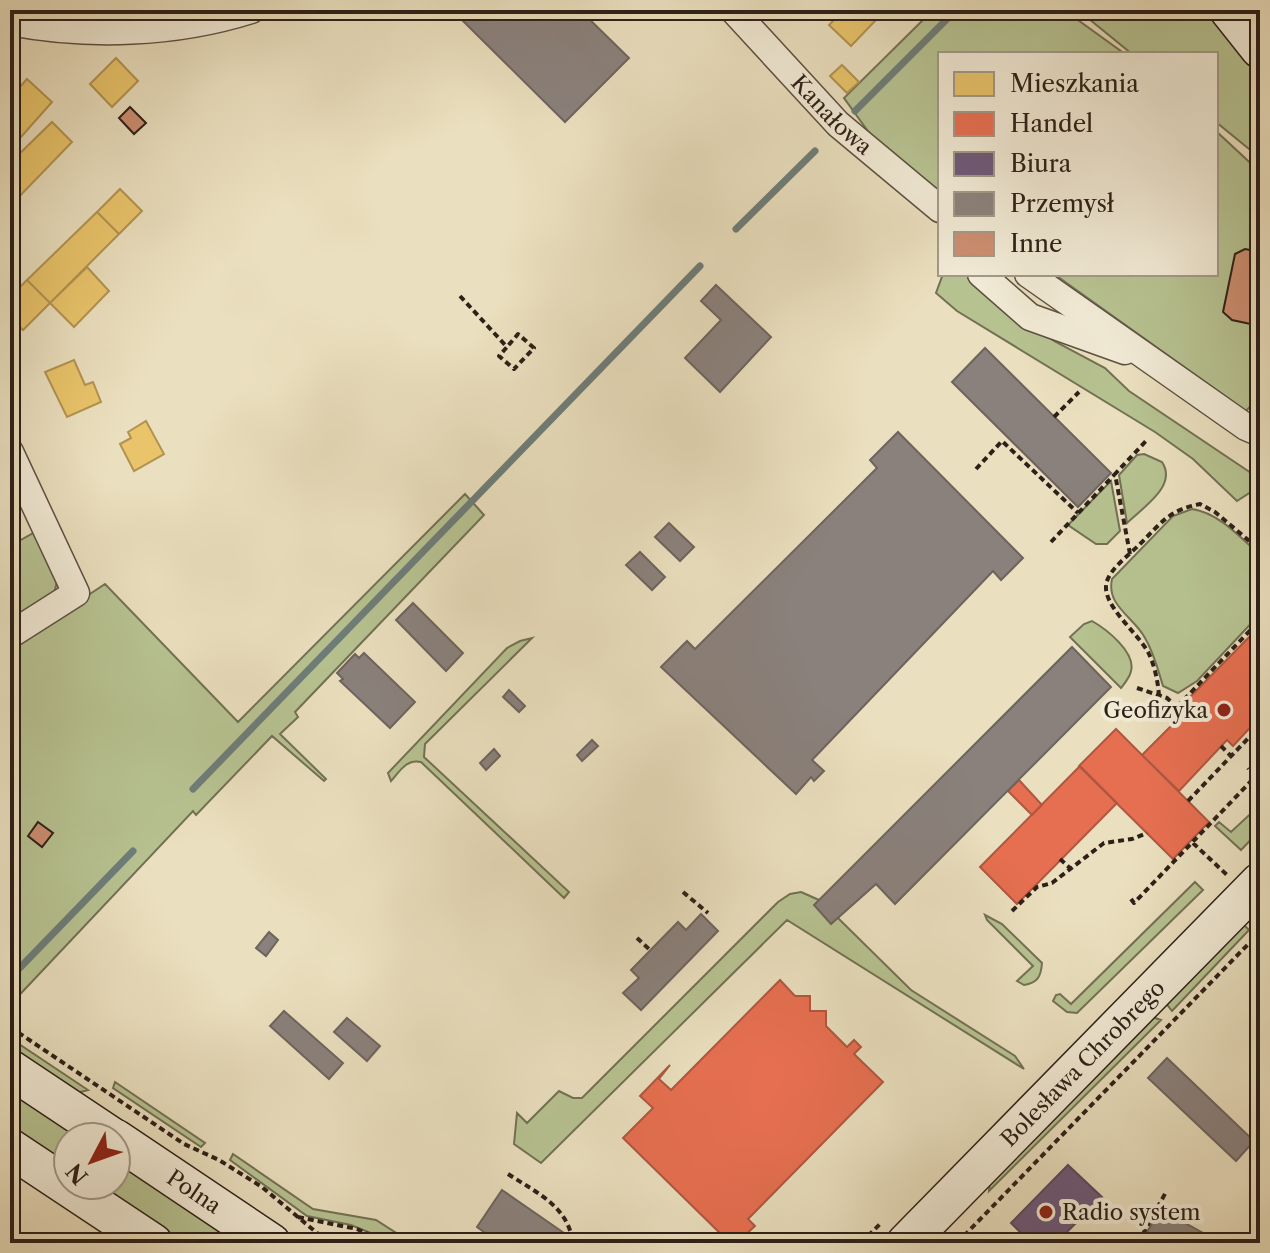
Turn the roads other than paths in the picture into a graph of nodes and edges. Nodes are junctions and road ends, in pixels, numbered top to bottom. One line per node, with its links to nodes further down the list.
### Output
1 (251, 10): 4 (street)
2 (733, 10): 6 (street, Kanałowa)
3 (1229, 10): 5 (street)
4 (10, 22)
5 (1260, 49)
6 (918, 192): 7 (street, Kanałowa); 8 (street)
7 (938, 207)
8 (938, 218)
9 (983, 276): 11 (street)
10 (1031, 276): 11 (street)
11 (1148, 358): 12 (street)
12 (1255, 425)
13 (10, 452): 14 (street)
14 (10, 635)
15 (1244, 879): 22 (street, Bolesława Chrobrego)
16 (10, 1069): 17 (street, Polna)
17 (88, 1121)
18 (132, 1147): 20 (street, Polna)
19 (10, 1148): 21 (street)
20 (284, 1224)
21 (153, 1243)
22 (906, 1243)

